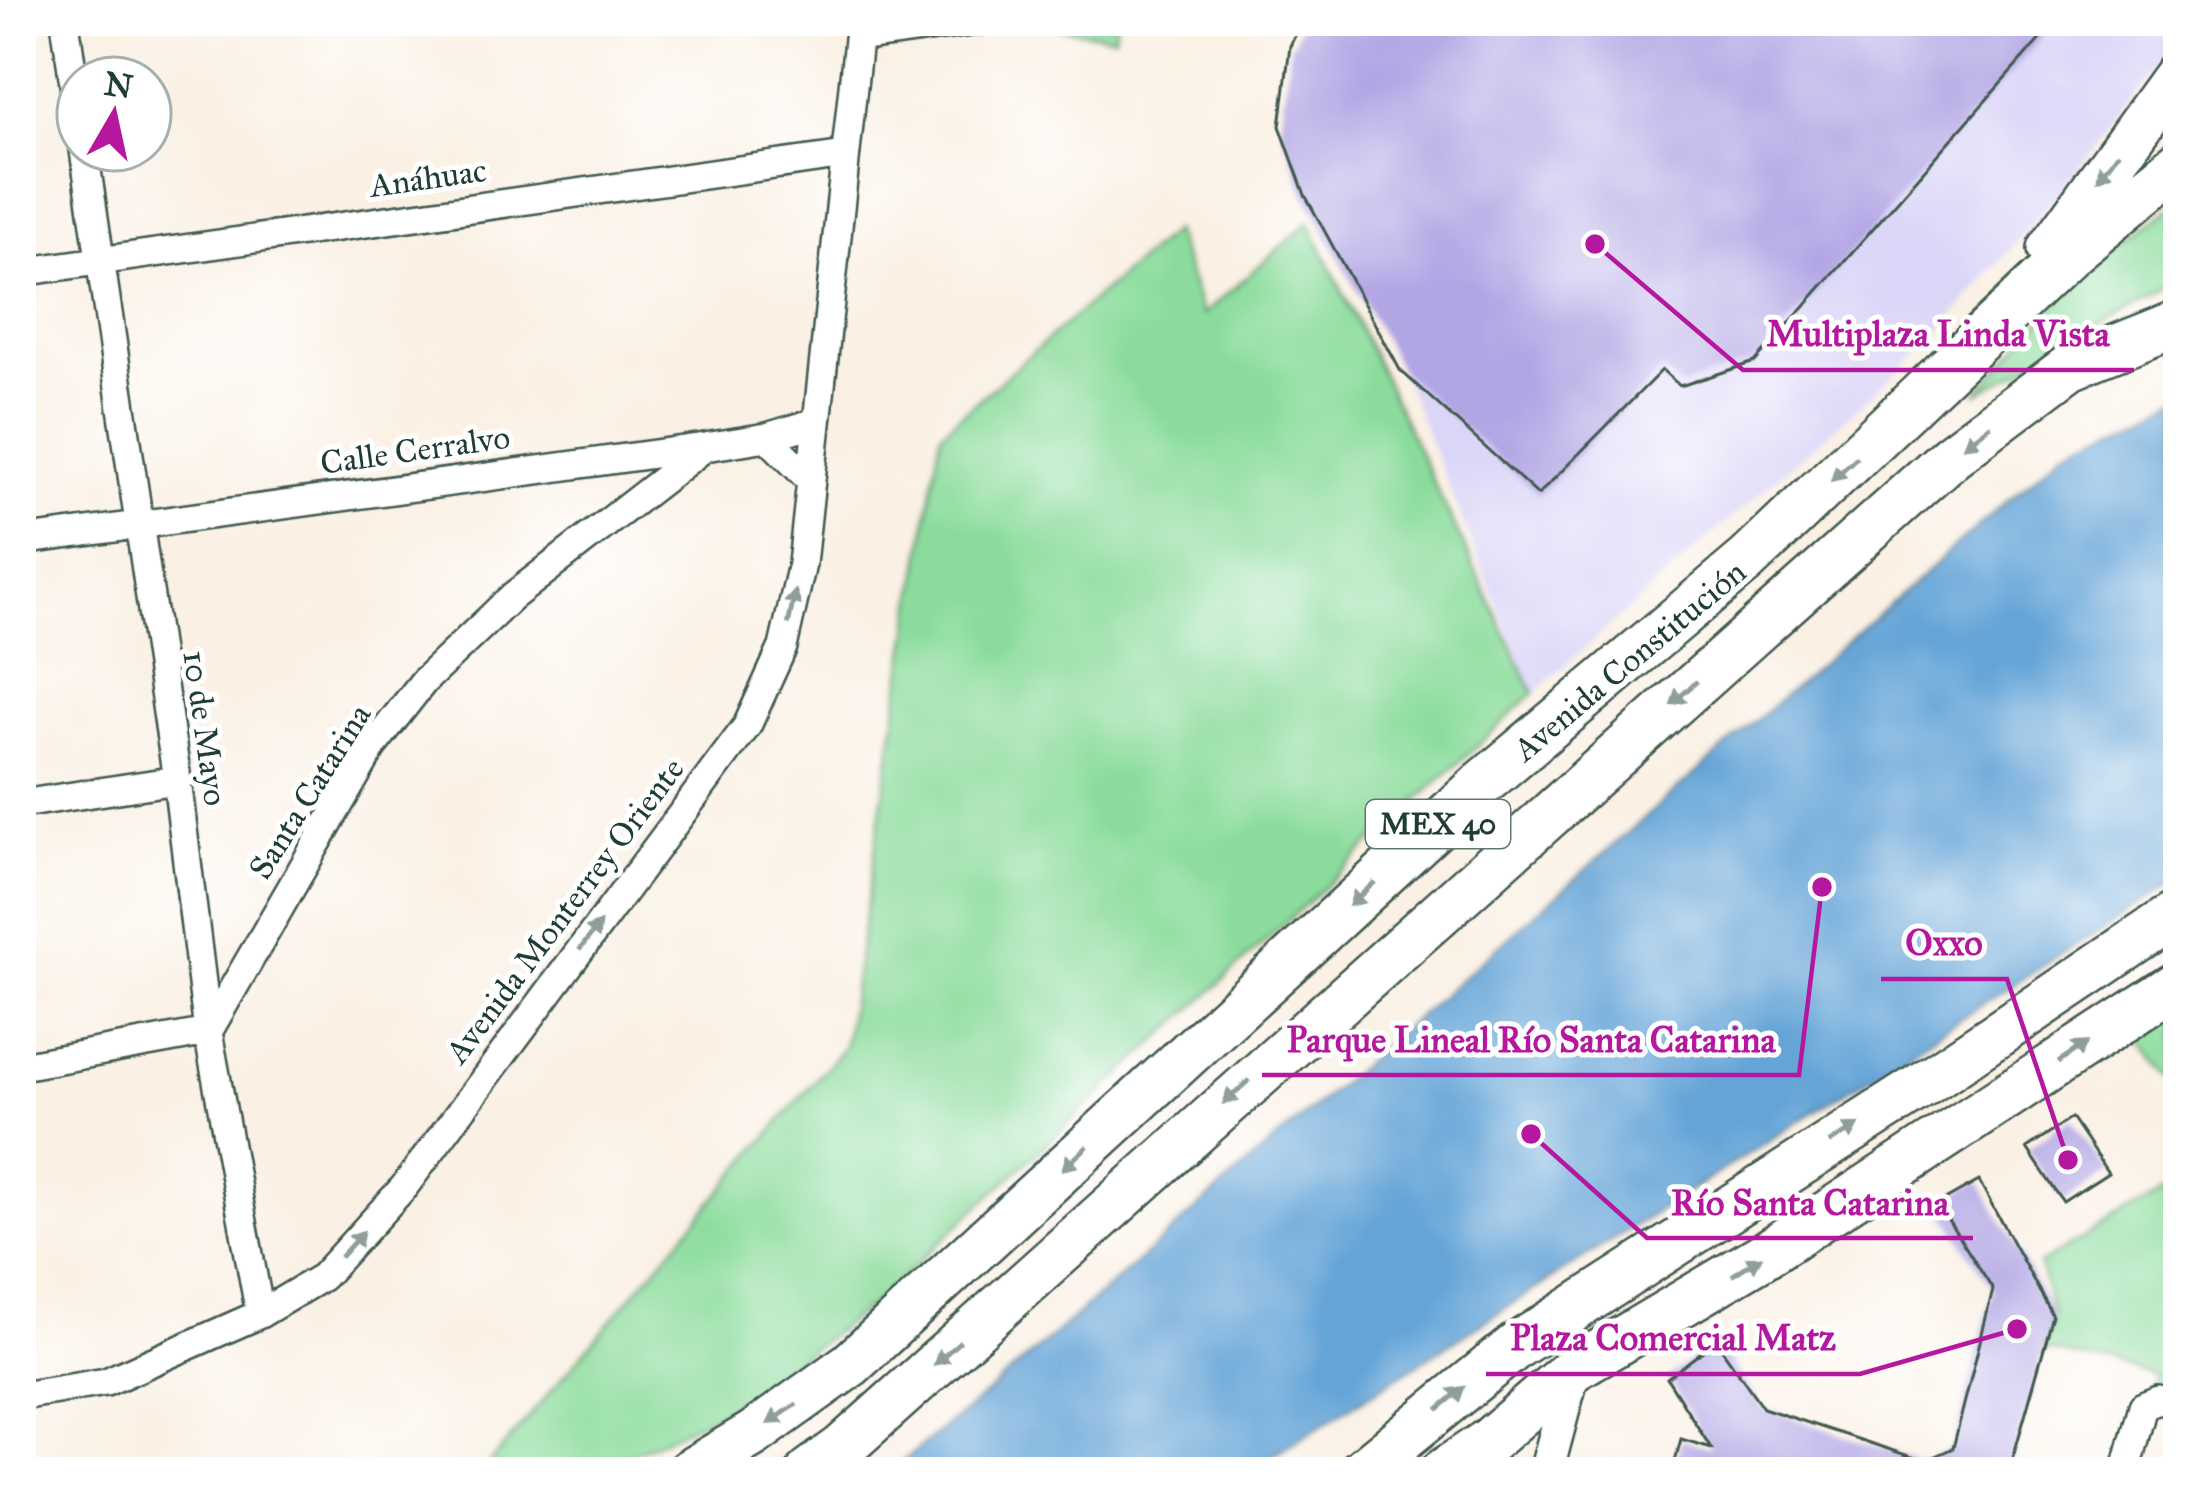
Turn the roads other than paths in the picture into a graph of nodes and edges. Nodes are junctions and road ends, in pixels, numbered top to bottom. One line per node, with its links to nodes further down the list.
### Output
1 (65, 21): 4 (street)
2 (979, 21): 3 (street)
3 (859, 30): 6 (street, Avenida Monterrey Oriente)
4 (70, 54)
5 (2178, 72): 12 (highway, one-way to 12)
6 (845, 154): 9 (street, Anáhuac); 16 (street, Avenida Monterrey Oriente)
7 (2178, 164): 12 (highway, Avenida Constitución / MEX 40)
8 (88, 174): 9 (street, 10 de Mayo)
9 (100, 259): 10 (street, Anáhuac); 20 (street, 10 de Mayo)
10 (21, 272)
11 (2178, 296): 15 (highway)
12 (2020, 303): 14 (highway, Avenida Constitución / MEX 40)
13 (2178, 323): 15 (highway, Avenida Constitución)
14 (1984, 339): 22 (highway); 33 (highway, Avenida Constitución / MEX 40, one-way to 33)
15 (2071, 366): 22 (highway, Avenida Constitución / MEX 40, one-way to 22)
16 (817, 422): 17 (street, Calle Cerralvo); 19 (street, Avenida Monterrey Oriente)
17 (767, 437): 18 (street, Calle Cerralvo); 19 (street)
18 (705, 447): 20 (street, Calle Cerralvo); 27 (street, Santa Catarina)
19 (811, 482): 29 (street, Avenida Monterrey Oriente, one-way to 19)
20 (140, 522): 21 (street, Calle Cerralvo); 23 (street, 10 de Mayo)
21 (21, 541)
22 (1825, 568): 34 (highway, Avenida Constitución / MEX 40, one-way to 34)
23 (178, 780): 24 (street); 27 (street, 10 de Mayo)
24 (21, 804)
25 (2178, 913): 35 (highway, one-way to 25)
26 (2178, 984): 30 (highway, one-way to 26)
27 (208, 1032): 28 (street); 29 (street, 10 de Mayo)
28 (21, 1066)
29 (260, 1314): 31 (street, Avenida Monterrey Oriente)
30 (1574, 1368): 36 (highway); 37 (street)
31 (21, 1396)
32 (2178, 1404): 38 (street)
33 (689, 1472)
34 (809, 1472)
35 (1360, 1472)
36 (1443, 1472)
37 (1546, 1472)
38 (2125, 1472)

